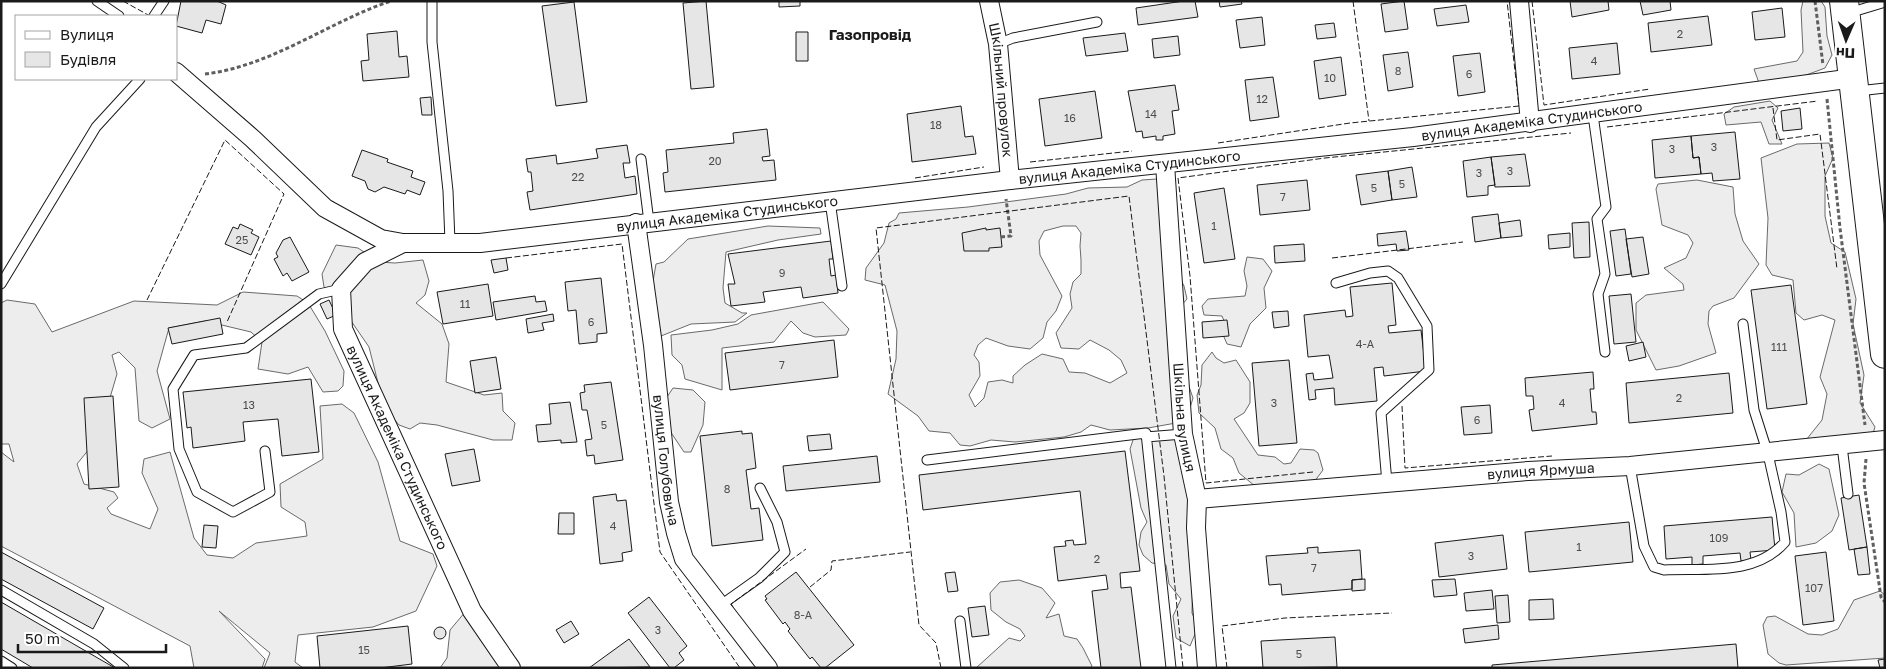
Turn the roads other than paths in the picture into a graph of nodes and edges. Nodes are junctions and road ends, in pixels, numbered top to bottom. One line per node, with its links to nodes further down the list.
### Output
1 (97, 1): 8 (lane)
2 (164, 1): 9 (lane)
3 (432, 1): 23 (lane)
4 (989, 1): 11 (street, Шкільний провулок)
5 (1518, 1): 17 (street)
6 (1885, 2): 7 (lane)
7 (1845, 7): 14 (highway)
8 (118, 15)
9 (155, 15)
10 (1097, 22): 11 (lane)
11 (998, 44): 20 (street, Шкільний провулок)
12 (179, 74): 24 (street, вулиця Академіка Студинського)
13 (139, 80): 25 (lane)
14 (1855, 85): 15 (lane); 16 (street, вулиця Академіка Студинського); 31 (highway)
15 (1885, 88)
16 (1593, 115): 17 (street, вулиця Академіка Студинського); 30 (lane)
17 (1530, 123): 19 (street, вулиця Академіка Студинського)
18 (641, 159): 22 (lane)
19 (1165, 164): 20 (street, вулиця Академіка Студинського); 32 (street, Шкільна вулиця)
20 (1010, 180): 21 (street, вулиця Академіка Студинського)
21 (830, 201): 22 (street, вулиця Академіка Студинського); 27 (lane)
22 (643, 222): 23 (street, вулиця Академіка Студинського); 45 (street, вулиця Голубовича)
23 (450, 242): 24 (street, вулиця Академіка Студинського)
24 (403, 243): 28 (street, вулиця Академіка Студинського)
25 (1, 284)
26 (1336, 284): 40 (lane)
27 (842, 286)
28 (341, 289): 36 (lane); 50 (street, вулиця Академіка Студинського)
29 (1743, 324): 37 (lane)
30 (1605, 352)
31 (1885, 354)
32 (1183, 434): 33 (lane); 43 (street, Шкільна вулиця)
33 (1146, 437): 38 (lane); 53 (lane)
34 (1876, 442): 35 (street, вулиця Ярмуша)
35 (1842, 446): 37 (street, вулиця Ярмуша); 42 (lane)
36 (265, 451)
37 (1768, 454): 39 (street, вулиця Ярмуша); 39 (lane)
38 (927, 460)
39 (1630, 466): 40 (street, вулиця Ярмуша)
40 (1388, 483): 43 (street, вулиця Ярмуша)
41 (760, 488): 45 (lane)
42 (1848, 494)
43 (1197, 499): 54 (street, Шкільна вулиця)
44 (1, 590): 49 (lane)
45 (721, 605): 51 (street, вулиця Голубовича)
46 (960, 621): 52 (lane)
47 (1, 662): 48 (lane)
48 (12, 668)
49 (124, 668)
50 (511, 668)
51 (768, 668)
52 (966, 668)
53 (1171, 668)
54 (1207, 668)

